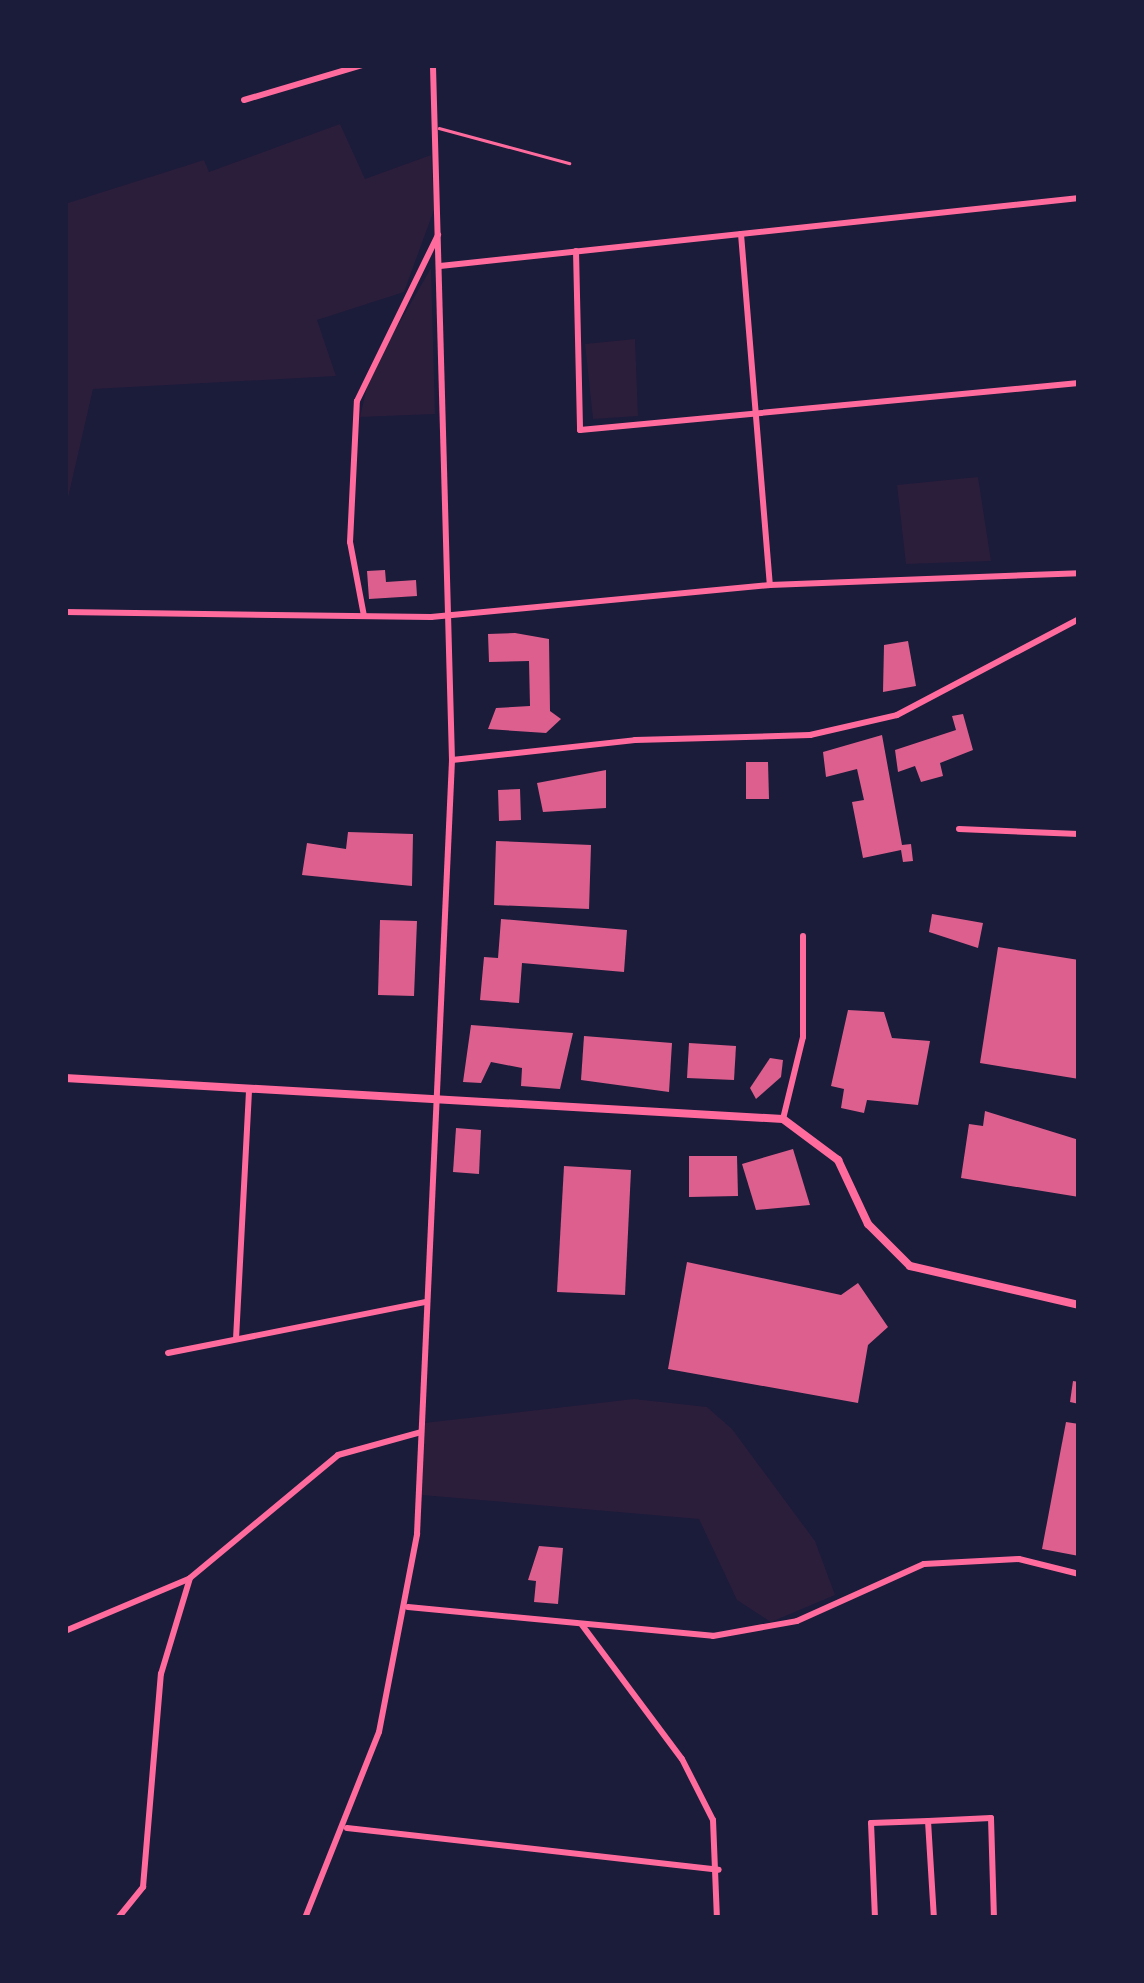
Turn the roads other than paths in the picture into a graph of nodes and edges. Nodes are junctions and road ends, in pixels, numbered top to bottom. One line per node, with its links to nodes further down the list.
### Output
1 (362, 65): 3 (street)
2 (433, 65): 4 (street)
3 (244, 100)
4 (438, 128): 5 (lane); 7 (street)
5 (569, 163)
6 (1079, 198): 8 (street)
7 (439, 234): 10 (street); 17 (street)
8 (741, 234): 9 (street); 12 (street)
9 (576, 251): 10 (street); 12 (street)
10 (440, 266): 16 (street)
11 (1079, 383): 12 (street)
12 (758, 411): 14 (street)
13 (1079, 573): 14 (street)
14 (770, 585): 16 (street)
15 (65, 612): 17 (street)
16 (448, 616): 17 (street); 19 (street)
17 (364, 617)
18 (1079, 620): 19 (street)
19 (452, 760): 25 (street)
20 (959, 829): 21 (street)
21 (1079, 834)
22 (802, 936): 26 (street)
23 (65, 1078): 24 (street)
24 (250, 1091): 25 (street); 29 (street)
25 (436, 1104): 26 (street); 27 (street)
26 (783, 1119): 28 (street)
27 (426, 1302): 29 (street); 31 (street)
28 (1079, 1306)
29 (236, 1340): 30 (street)
30 (168, 1353)
31 (421, 1432): 33 (street); 34 (street)
32 (1079, 1574): 35 (street)
33 (190, 1578): 36 (street); 40 (street)
34 (408, 1607): 35 (street); 38 (street)
35 (582, 1625): 39 (street)
36 (65, 1631)
37 (928, 1821): 43 (street); 44 (street); 45 (street)
38 (347, 1828): 39 (street); 41 (street)
39 (719, 1870): 42 (street)
40 (118, 1918)
41 (305, 1918)
42 (717, 1918)
43 (875, 1918)
44 (934, 1918)
45 (994, 1918)

